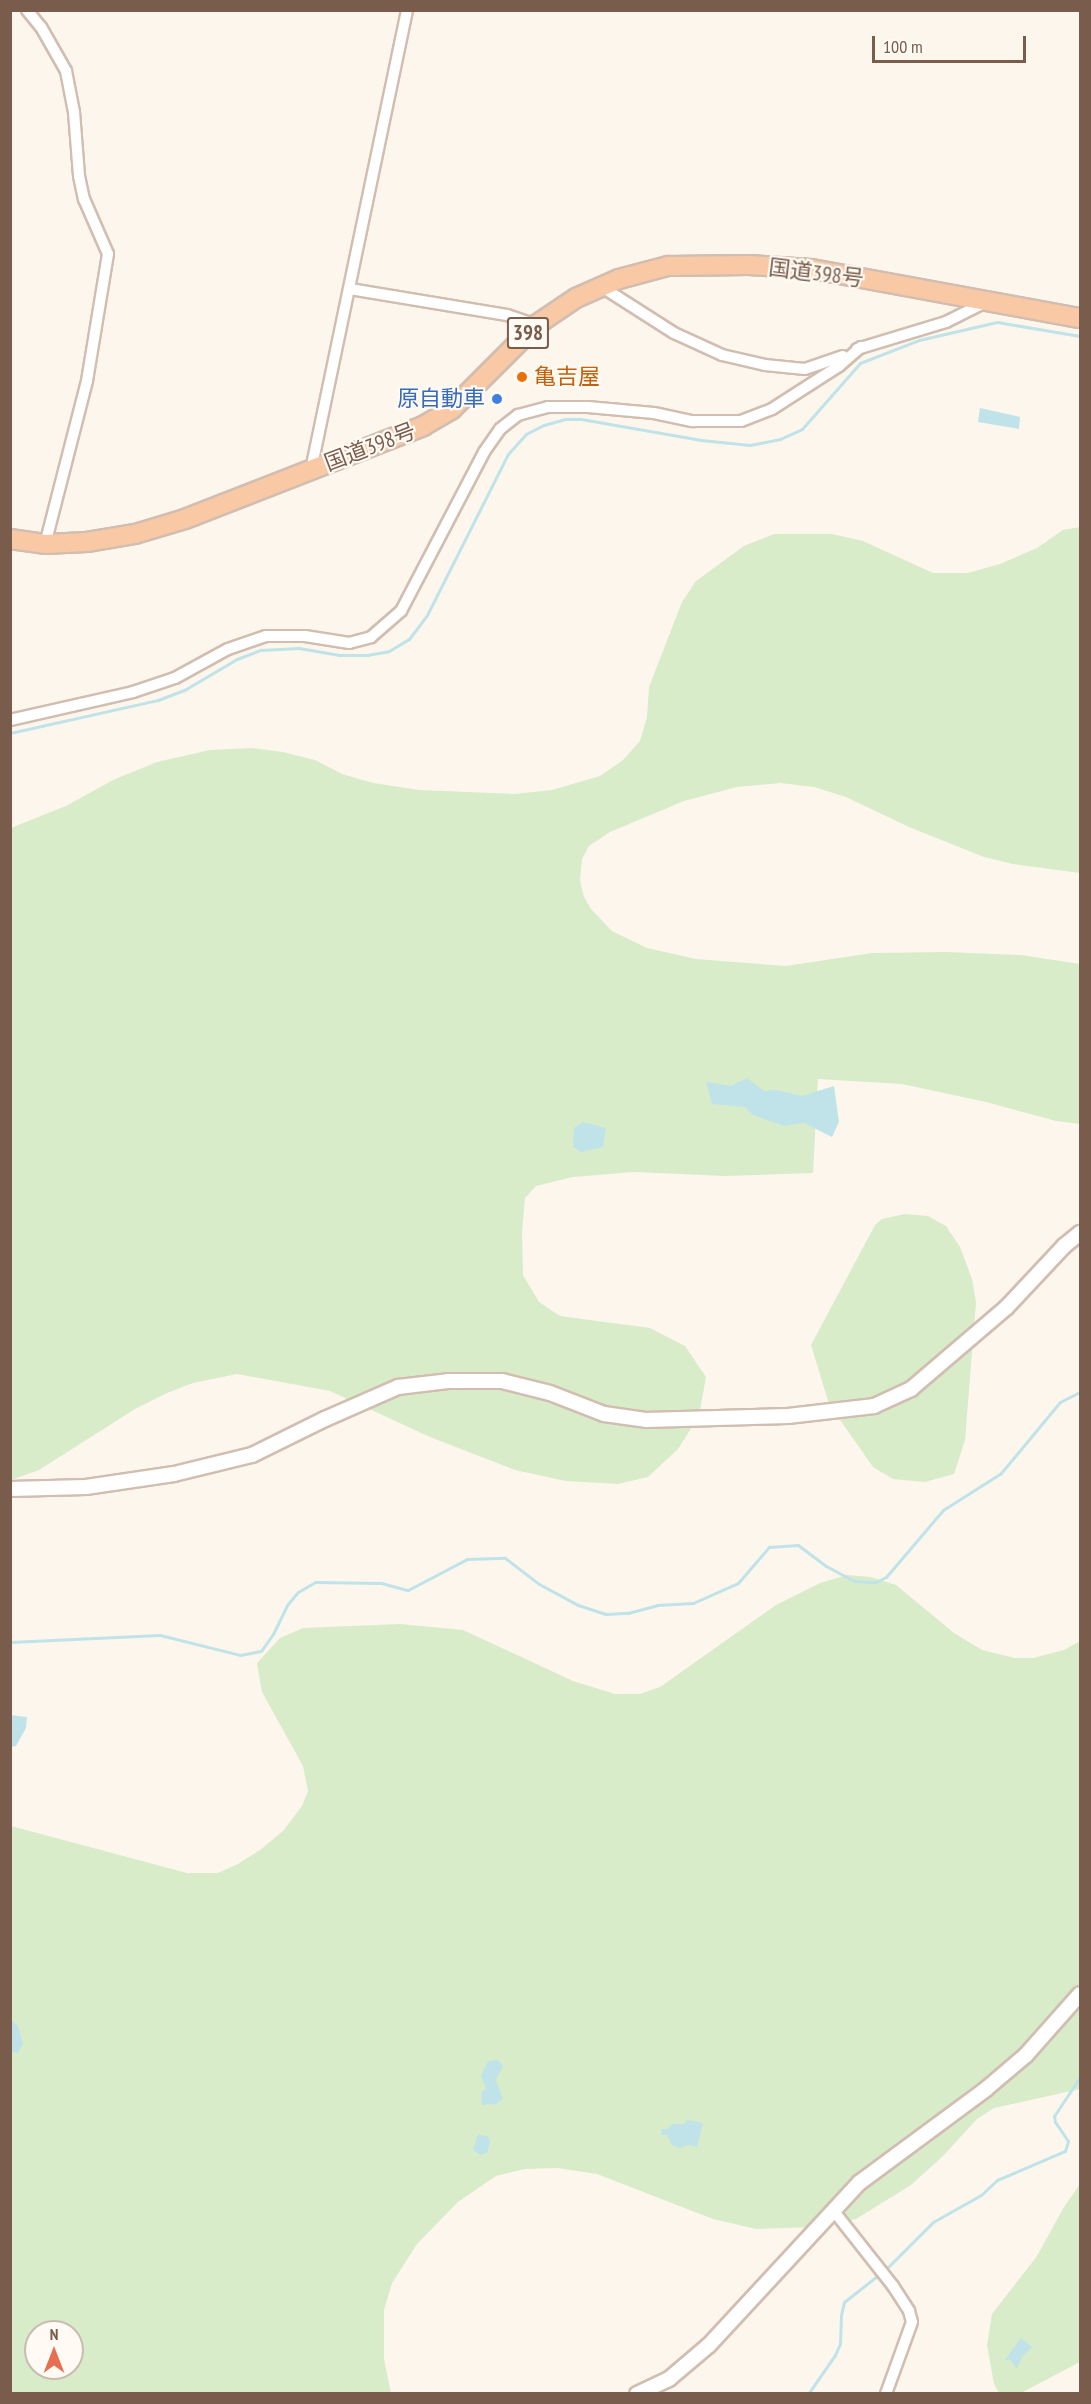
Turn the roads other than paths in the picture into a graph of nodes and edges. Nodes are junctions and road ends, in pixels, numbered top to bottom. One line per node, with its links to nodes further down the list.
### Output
1 (27, 10): 11 (street)
2 (407, 10): 4 (street)
3 (602, 287): 5 (highway, 国道398号 / 398); 7 (highway, 国道398号 / 398); 8 (street)
4 (350, 289): 7 (street); 9 (street)
5 (988, 301): 6 (highway, 国道398号 / 398); 8 (street)
6 (1080, 318)
7 (536, 326): 9 (highway, 国道398号 / 398)
8 (861, 347): 12 (street)
9 (311, 470): 11 (highway, 国道398号 / 398)
10 (10, 539): 11 (highway, 国道398号 / 398)
11 (45, 544)
12 (10, 720)
13 (1080, 1233): 14 (street)
14 (10, 1489)
15 (1080, 1994): 16 (street)
16 (833, 2210): 17 (street); 18 (street)
17 (637, 2394)
18 (886, 2394)

